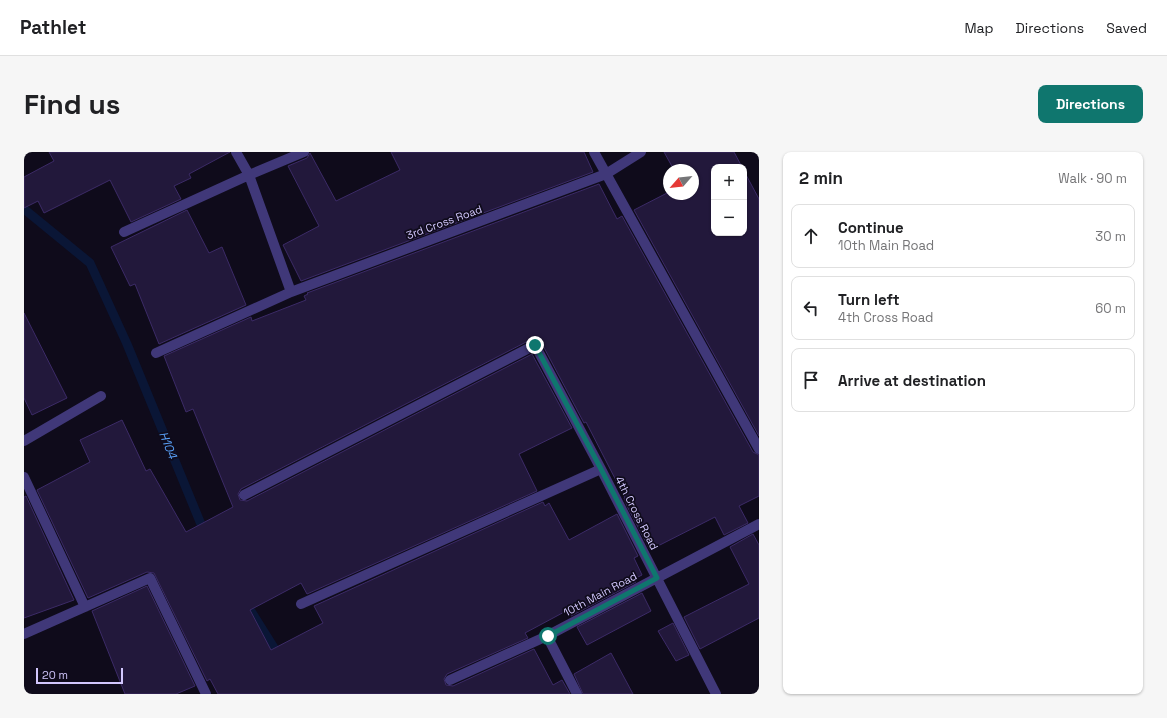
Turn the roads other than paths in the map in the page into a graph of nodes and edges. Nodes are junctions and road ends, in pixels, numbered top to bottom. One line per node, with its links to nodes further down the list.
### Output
1 (236, 152): 6 (street)
2 (304, 152): 6 (street)
3 (594, 152): 5 (street)
4 (641, 152): 5 (street, 3rd Cross Road)
5 (606, 174): 8 (street, 3rd Cross Road); 12 (street)
6 (249, 175): 7 (street); 8 (street)
7 (124, 232)
8 (291, 292): 9 (street, 3rd Cross Road)
9 (156, 353)
10 (101, 396): 11 (street)
11 (24, 441)
12 (759, 449)
13 (601, 469): 15 (street, 4th Cross Road); 17 (street, 4th Cross Road); 18 (street)
14 (24, 477): 19 (street)
15 (244, 495)
16 (759, 524): 17 (street, 10th Main Road)
17 (657, 578): 21 (street, 10th Main Road); 25 (street, 4th Cross Road)
18 (301, 604)
19 (85, 607): 20 (street); 23 (street)
20 (24, 634)
21 (548, 636): 22 (street, 10th Main Road); 24 (street)
22 (450, 680)
23 (206, 694)
24 (577, 694)
25 (716, 694)

